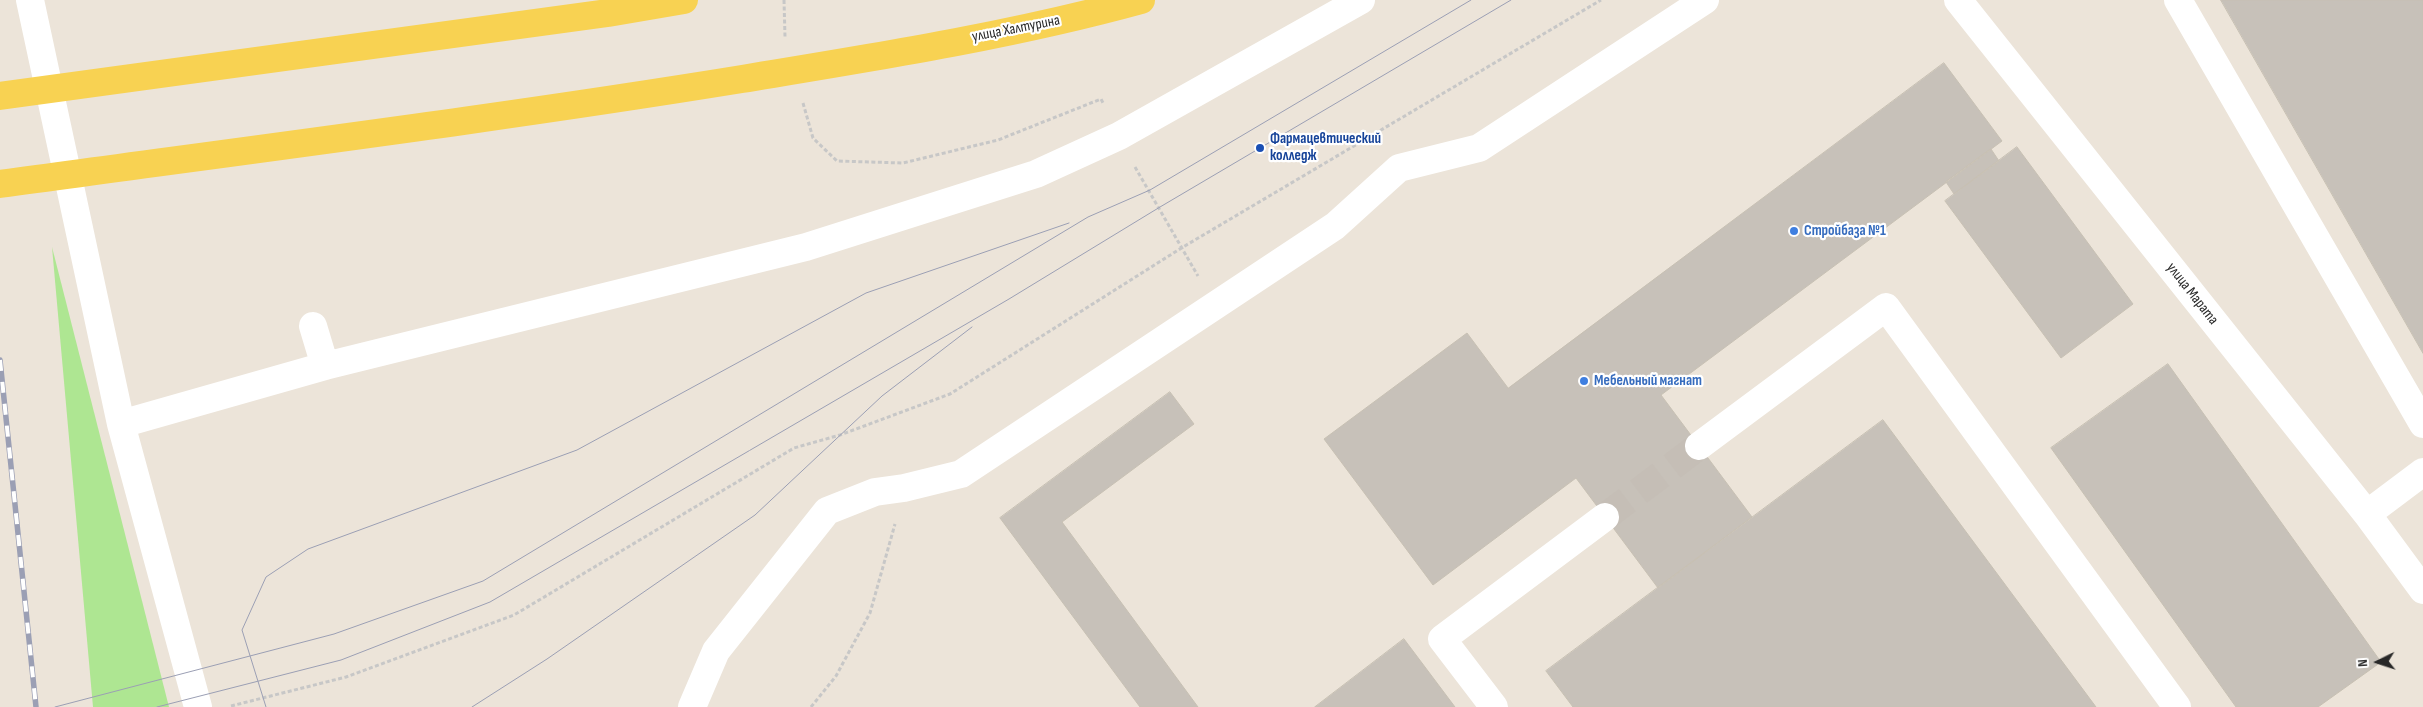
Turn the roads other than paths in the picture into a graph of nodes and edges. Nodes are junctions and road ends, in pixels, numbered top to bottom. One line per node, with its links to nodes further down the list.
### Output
1 (30, 0): 12 (street)
2 (684, 0): 8 (main road)
3 (1141, 0): 9 (main road, улица Халтурина)
4 (1360, 0): 11 (street)
5 (1705, 0): 20 (street)
6 (1958, 0): 16 (street, улица Марата)
7 (2178, 0): 13 (street)
8 (0, 96)
9 (0, 184)
10 (313, 326): 11 (street)
11 (325, 366): 12 (street)
12 (121, 424): 19 (street)
13 (2423, 424)
14 (1700, 446): 22 (street)
15 (2423, 472): 16 (street)
16 (2367, 514): 18 (street, улица Марата)
17 (1605, 517): 21 (street)
18 (2423, 590)
19 (198, 707)
20 (692, 707)
21 (1494, 707)
22 (2177, 707)

